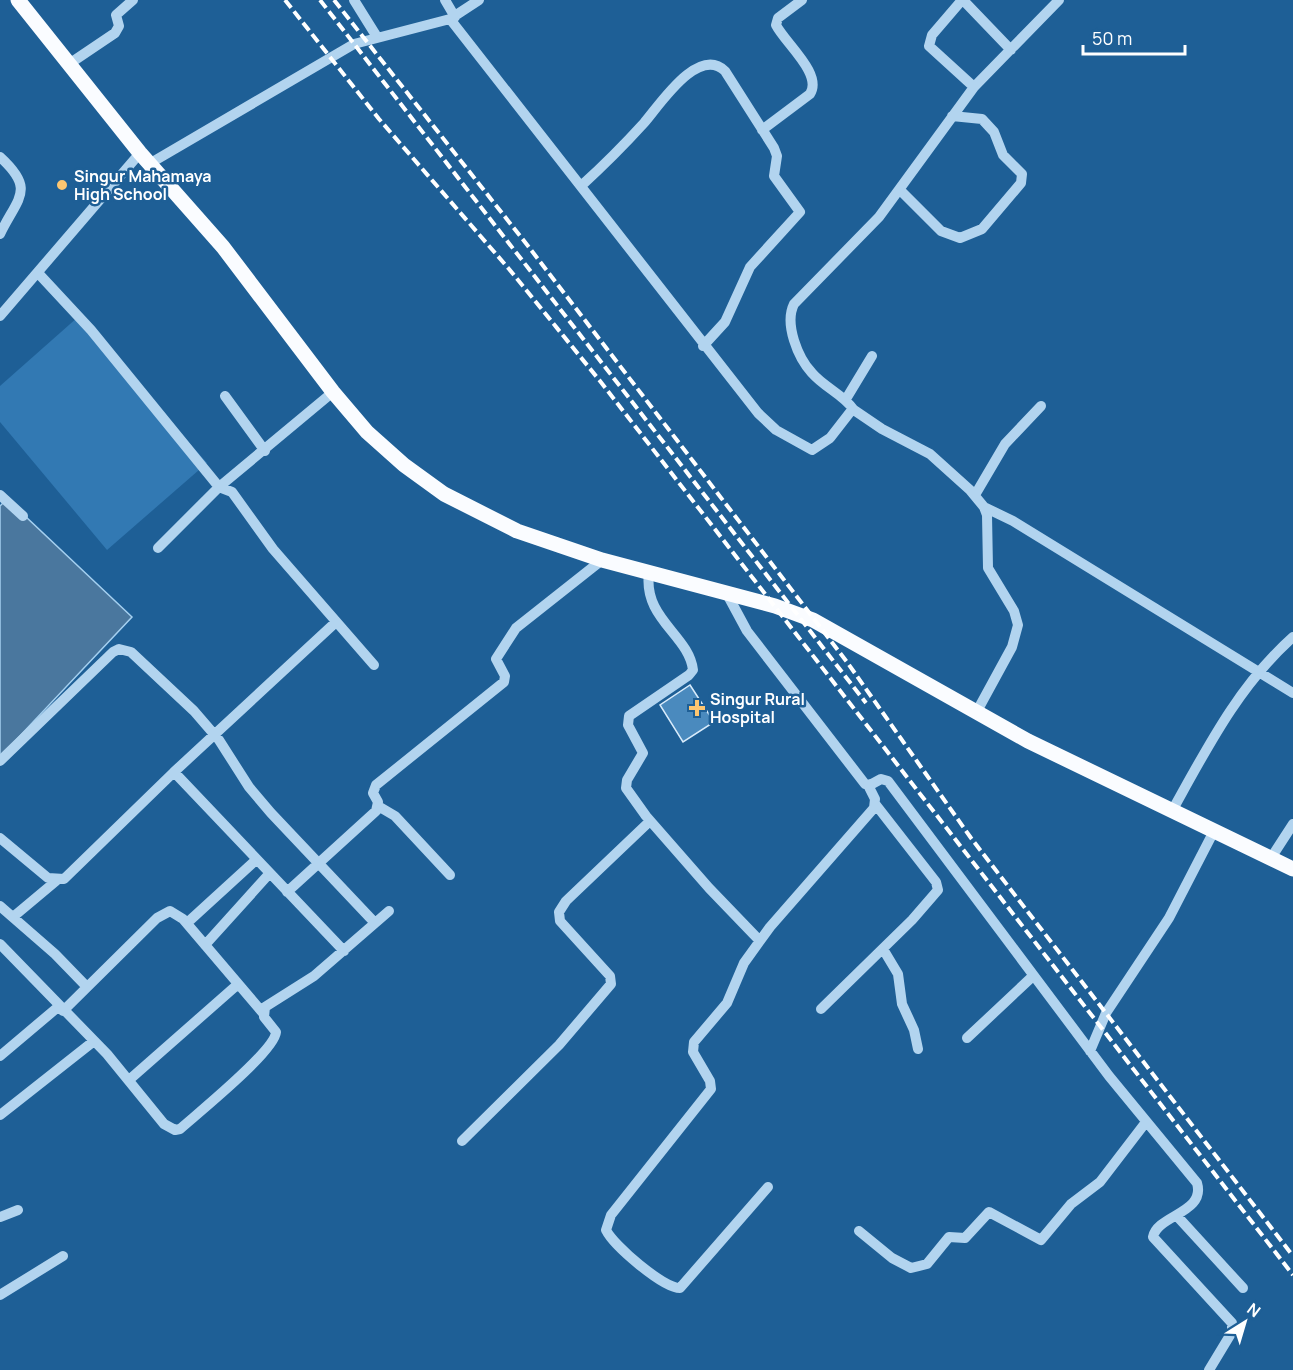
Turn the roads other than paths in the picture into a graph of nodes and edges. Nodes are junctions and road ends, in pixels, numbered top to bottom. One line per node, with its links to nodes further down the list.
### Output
1 (18, 0): 12 (main road)
2 (133, 0): 12 (street)
3 (354, 0): 10 (street)
4 (444, 0): 9 (street)
5 (479, 0): 9 (street)
6 (802, 0): 15 (street)
7 (962, 0): 11 (street); 13 (street)
8 (1059, 0): 11 (street)
9 (453, 18): 10 (street); 18 (street)
10 (377, 38): 17 (street)
11 (1011, 50): 13 (street)
12 (69, 64): 17 (main road)
13 (974, 87): 14 (street)
14 (952, 116): 19 (street); 19 (street)
15 (762, 130): 18 (street); 23 (street)
16 (0, 157): 20 (street)
17 (144, 158): 21 (street); 25 (main road)
18 (581, 186): 23 (street)
19 (900, 190): 27 (street)
20 (0, 234)
21 (38, 273): 22 (street); 31 (street)
22 (0, 316)
23 (704, 346): 29 (street)
24 (872, 357): 27 (street)
25 (333, 392): 30 (street); 37 (main road)
26 (225, 396): 30 (street)
27 (846, 399): 29 (street)
28 (1041, 406): 33 (street)
29 (854, 410): 33 (street)
30 (265, 452): 31 (street)
31 (219, 487): 36 (street); 40 (street)
32 (0, 495): 35 (street)
33 (975, 495): 34 (street)
34 (984, 507): 43 (street); 45 (street)
35 (23, 516)
36 (158, 548)
37 (602, 560): 38 (main road); 51 (street)
38 (649, 573): 39 (main road); 53 (street)
39 (727, 594): 45 (main road); 49 (street)
40 (336, 622): 42 (street); 46 (street)
41 (1293, 637): 43 (street)
42 (374, 665)
43 (1258, 669): 44 (street); 52 (street)
44 (1293, 693)
45 (976, 713): 52 (main road)
46 (214, 734): 47 (street); 48 (street); 59 (street)
47 (0, 761)
48 (174, 772): 58 (street); 63 (street)
49 (868, 785): 50 (street); 75 (street)
50 (876, 805): 70 (street); 73 (street)
51 (378, 806): 59 (street); 62 (street)
52 (1172, 811): 55 (main road)
53 (650, 821): 70 (street); 89 (street)
54 (1293, 824): 57 (street)
55 (1214, 831): 57 (main road); 84 (street)
56 (0, 838): 63 (street)
57 (1271, 858): 60 (main road)
58 (256, 860): 61 (street); 68 (street)
59 (318, 863): 64 (street); 69 (street)
60 (1293, 869)
61 (269, 874): 64 (street); 72 (street)
62 (450, 875)
63 (56, 880): 67 (street)
64 (287, 892): 74 (street)
65 (0, 906): 67 (street)
66 (389, 911): 69 (street)
67 (13, 917): 77 (street)
68 (187, 923): 72 (street); 77 (street)
69 (375, 923): 74 (street)
70 (760, 941): 90 (street)
71 (0, 944): 78 (street)
72 (205, 945): 76 (street)
73 (883, 949): 79 (street); 83 (street)
74 (344, 951): 80 (street)
75 (1033, 976): 81 (street); 84 (street)
76 (237, 985): 80 (street); 86 (street)
77 (87, 987): 78 (street)
78 (60, 1009): 82 (street); 85 (street)
79 (821, 1009)
80 (263, 1013): 86 (street)
81 (967, 1038)
82 (94, 1041): 86 (street); 87 (street)
83 (918, 1049)
84 (1090, 1051): 88 (street)
85 (0, 1056)
86 (129, 1080)
87 (0, 1115)
88 (1146, 1122): 92 (street); 94 (street)
89 (462, 1142)
90 (768, 1187)
91 (18, 1210): 93 (street)
92 (1177, 1216): 96 (street); 98 (street)
93 (0, 1217)
94 (859, 1231)
95 (63, 1256): 97 (street)
96 (1243, 1288)
97 (0, 1295)
98 (1209, 1370)

